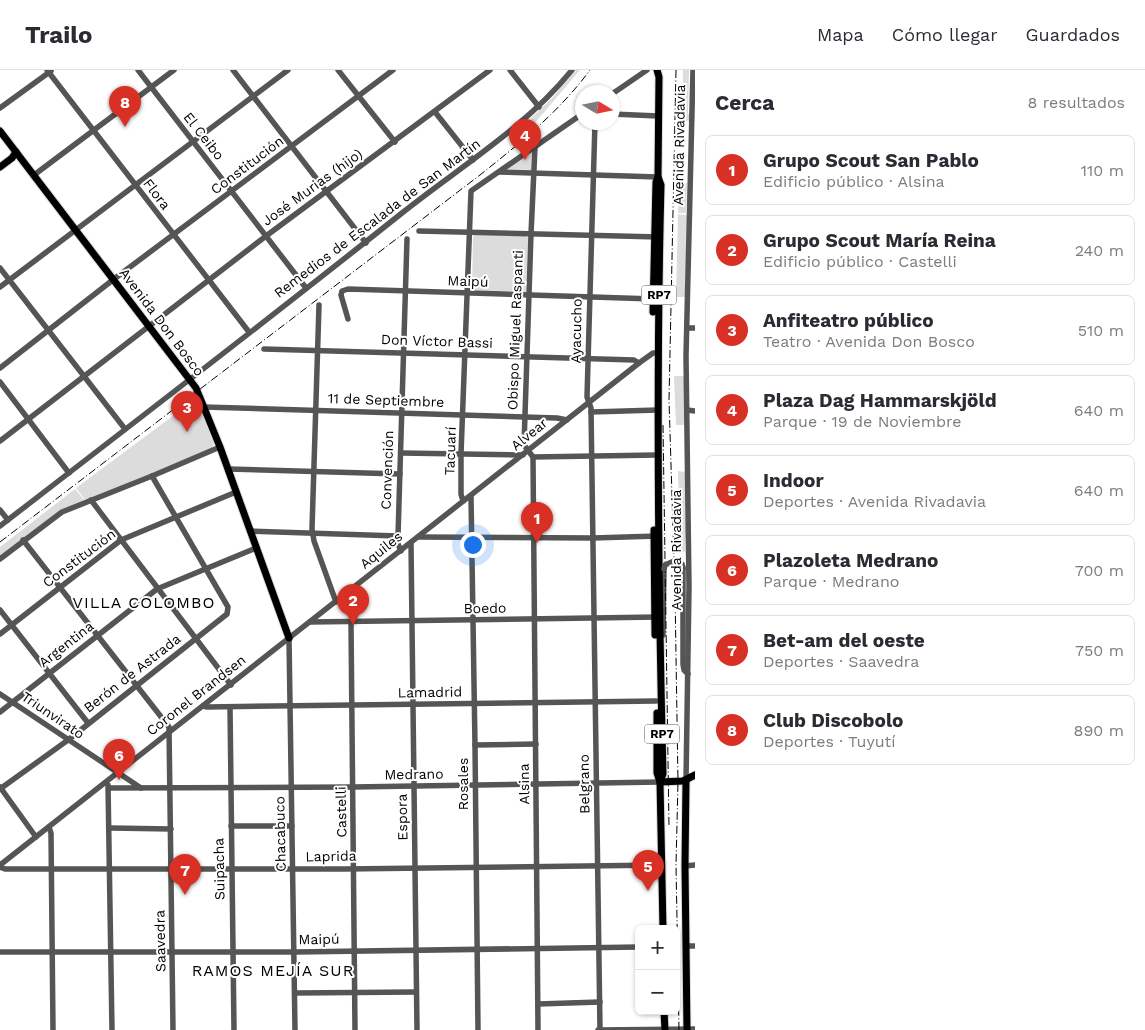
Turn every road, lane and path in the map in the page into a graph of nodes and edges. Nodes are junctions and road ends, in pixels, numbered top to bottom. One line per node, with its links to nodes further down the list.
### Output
1 (138, 70): 14 (street, El Ceibo)
2 (174, 70): 14 (street)
3 (233, 70): 16 (street)
4 (288, 70): 16 (street)
5 (338, 70): 17 (street)
6 (394, 70): 17 (street, Constitución)
7 (490, 70): 20 (street, José Murias (hijo))
8 (510, 70): 18 (street)
9 (572, 70): 18 (street, Remedios de Escalada de San Martín)
10 (647, 70): 15 (street)
11 (693, 70): 23 (street, Avenida Rivadavia)
12 (49, 71): 19 (street); 26 (street, Flora)
13 (658, 72): 22 (main road, Avenida Rivadavia / RP7)
14 (152, 87): 26 (street); 29 (street, El Ceibo)
15 (620, 89)
16 (253, 96): 29 (street); 31 (street)
17 (358, 97): 30 (street); 31 (street, Constitución)
18 (539, 107): 25 (street, Remedios de Escalada de San Martín)
19 (0, 108)
20 (435, 112): 30 (street, José Murias (hijo)); 34 (street)
21 (620, 114): 22 (street)
22 (658, 116): 41 (main road, Avenida Rivadavia / RP7)
23 (694, 118): 42 (street, Avenida Rivadavia)
24 (575, 119): 32 (street)
25 (520, 124): 32 (street); 34 (street, Remedios de Escalada de San Martín)
26 (92, 130): 39 (street); 43 (street, Flora)
27 (595, 130): 40 (street, Ayacucho)
28 (0, 131): 33 (main road, Avenida Don Bosco)
29 (193, 142): 43 (street); 44 (street, El Ceibo)
30 (395, 142): 45 (street, José Murias (hijo))
31 (292, 147): 44 (street, Constitución); 45 (street)
32 (535, 147): 37 (street); 38 (street, Obispo Miguel Raspanti)
33 (16, 152): 35 (main road); 36 (main road); 39 (main road, Avenida Don Bosco)
34 (473, 160): 56 (street, Remedios de Escalada de San Martín)
35 (0, 162)
36 (0, 167)
37 (499, 172): 38 (street); 48 (street, Tacuarí)
38 (533, 173): 40 (street); 49 (street, Obispo Miguel Raspanti)
39 (34, 175): 46 (main road, Avenida Don Bosco)
40 (593, 176): 41 (street); 52 (street, Ayacucho)
41 (658, 177): 53 (main road, Avenida Rivadavia / RP7)
42 (693, 179): 55 (street, Avenida Rivadavia)
43 (134, 185): 46 (street); 50 (street, Flora)
44 (232, 191): 50 (street, Constitución); 51 (street, El Ceibo)
45 (326, 193): 51 (street, José Murias (hijo)); 56 (street)
46 (76, 229): 58 (main road, Avenida Don Bosco); 59 (street)
47 (419, 231): 48 (street)
48 (469, 232): 49 (street); 64 (street, Tacuarí)
49 (530, 234): 52 (street); 65 (street, Obispo Miguel Raspanti)
50 (174, 236): 58 (street, Constitución); 60 (street, Flora)
51 (266, 236): 60 (street, José Murias (hijo)); 62 (street, El Ceibo)
52 (591, 236): 53 (street); 66 (street, Ayacucho)
53 (657, 238): 67 (main road, Avenida Rivadavia / RP7); 78 (main road, Avenida Rivadavia / RP7)
54 (408, 239): 63 (street, Convención)
55 (692, 240): 71 (street, Avenida Rivadavia)
56 (366, 243): 62 (street, Remedios de Escalada de San Martín)
57 (0, 268): 59 (street)
58 (114, 279): 70 (main road, Avenida Don Bosco); 73 (street, Constitución)
59 (9, 280): 61 (street); 73 (street)
60 (208, 280): 70 (street, José Murias (hijo)); 74 (street, Flora)
61 (0, 286)
62 (306, 288): 74 (street, Remedios de Escalada de San Martín)
63 (406, 291): 64 (street, Maipú); 69 (street, Maipú); 77 (street, Convención)
64 (468, 293): 65 (street, Maipú); 79 (street, Tacuarí)
65 (529, 295): 66 (street, Maipú); 82 (street, Obispo Miguel Raspanti)
66 (589, 297): 67 (street, Maipú); 83 (street, Ayacucho)
67 (654, 299): 78 (main road, Avenida Rivadavia / RP7)
68 (320, 304): 76 (street)
69 (348, 319)
70 (150, 326): 86 (street, José Murias (hijo)); 87 (main road, Avenida Don Bosco)
71 (686, 328): 72 (street); 80 (street, Avenida Rivadavia)
72 (695, 328)
73 (50, 331): 85 (street, Constitución); 86 (street)
74 (249, 332): 87 (street, Remedios de Escalada de San Martín)
75 (264, 349): 76 (street, Don Víctor Bassi)
76 (318, 350): 77 (street, Don Víctor Bassi); 93 (street)
77 (404, 352): 79 (street, Don Víctor Bassi); 96 (street, Convención)
78 (655, 353): 84 (street, Alvear); 91 (main road, Avenida Rivadavia / RP7)
79 (466, 355): 82 (street, Don Víctor Bassi); 97 (street, Tacuarí)
80 (686, 356): 81 (street); 92 (street, Avenida Rivadavia)
81 (695, 356)
82 (527, 357): 83 (street, Don Víctor Bassi); 98 (street, Obispo Miguel Raspanti)
83 (588, 359): 84 (street, Don Víctor Bassi); 89 (street, Ayacucho)
84 (639, 363): 89 (street, Alvear)
85 (0, 368)
86 (84, 376): 99 (street, José Murias (hijo)); 101 (street)
87 (191, 379): 90 (main road, Avenida Don Bosco); 101 (street, Remedios de Escalada de San Martín)
88 (0, 382): 99 (street)
89 (588, 402): 95 (street, Ayacucho); 100 (street, Alvear)
90 (204, 407): 93 (street, 11 de Septiembre); 103 (main road, Avenida Don Bosco)
91 (655, 410): 95 (street); 107 (main road, Avenida Rivadavia / RP7)
92 (687, 410): 94 (street); 110 (street, Avenida Rivadavia)
93 (315, 411): 96 (street, 11 de Septiembre); 113 (street)
94 (695, 411)
95 (591, 412): 108 (street, Ayacucho)
96 (402, 413): 97 (street, 11 de Septiembre); 104 (street, Convención)
97 (464, 415): 98 (street, 11 de Septiembre); 106 (street, Tacuarí)
98 (525, 417): 100 (street, 11 de Septiembre); 105 (street, Obispo Miguel Raspanti)
99 (28, 419): 102 (street, José Murias (hijo)); 114 (street)
100 (566, 420): 105 (street, Alvear)
101 (125, 429): 114 (street, Remedios de Escalada de San Martín)
102 (0, 441)
103 (220, 447): 112 (main road, Avenida Don Bosco); 116 (street)
104 (400, 453): 106 (street); 115 (street, Convención)
105 (526, 453): 106 (street); 109 (street, Obispo Miguel Raspanti); 118 (street, Alvear)
106 (462, 454): 120 (street, Tacuarí)
107 (655, 455): 108 (street); 129 (main road, Avenida Rivadavia / RP7)
108 (592, 456): 109 (street); 133 (street, Ayacucho)
109 (533, 457): 132 (street)
110 (688, 463): 111 (street); 122 (street, Avenida Rivadavia)
111 (695, 463)
112 (228, 469): 113 (street); 117 (main road, Avenida Don Bosco)
113 (314, 472): 115 (street); 127 (street)
114 (69, 473): 124 (street, Remedios de Escalada de San Martín)
115 (400, 474): 128 (street, Convención)
116 (152, 476): 119 (street); 123 (street)
117 (236, 492): 123 (street, Constitución); 126 (main road, Avenida Don Bosco)
118 (471, 496): 120 (street, Alvear); 131 (street)
119 (91, 500): 134 (street); 135 (street)
120 (463, 502): 130 (street, Alvear)
121 (0, 510): 124 (street)
122 (692, 513): 141 (street, Avenida Rivadavia)
123 (176, 517): 135 (street, Constitución); 140 (street)
124 (8, 520): 125 (street, Remedios de Escalada de San Martín)
125 (0, 526)
126 (250, 531): 127 (street); 137 (main road, Avenida Don Bosco)
127 (312, 533): 128 (street); 144 (street)
128 (398, 536): 138 (street, Convención)
129 (656, 536): 133 (street); 146 (main road, Avenida Rivadavia / RP7)
130 (418, 537): 131 (street); 136 (street, Aquiles)
131 (472, 538): 132 (street); 149 (street, Rosales)
132 (533, 538): 133 (street); 148 (street, Alsina)
133 (593, 538): 147 (street, Belgrano)
134 (23, 540): 139 (street); 142 (street)
135 (121, 540): 142 (street, Constitución); 143 (street)
136 (411, 543): 138 (street, Aquiles); 151 (street, Espora)
137 (256, 548): 140 (street, Argentina); 156 (main road, Avenida Don Bosco)
138 (401, 551): 144 (street, Aquiles)
139 (0, 559)
140 (206, 569): 143 (street, Argentina); 157 (street, Berón de Astrada)
141 (692, 587): 160 (street, Avenida Rivadavia)
142 (60, 588): 153 (street, Constitución); 155 (street)
143 (157, 589): 155 (street, Argentina); 157 (street)
144 (336, 602): 150 (street, Aquiles)
145 (0, 610): 153 (street)
146 (658, 618): 147 (street, Boedo); 159 (main road, Avenida Rivadavia / RP7); 164 (main road, Avenida Rivadavia / RP7)
147 (594, 619): 148 (street, Boedo); 166 (street, Belgrano)
148 (534, 620): 149 (street, Boedo); 167 (street, Alsina)
149 (473, 621): 151 (street, Boedo); 168 (street, Rosales)
150 (310, 622): 152 (street, Boedo); 156 (street, Aquiles)
151 (412, 622): 152 (street, Boedo); 169 (street, Espora)
152 (351, 623): 172 (street, Castelli)
153 (11, 625): 154 (street, Constitución); 158 (street)
154 (0, 634)
155 (98, 635): 158 (street, Argentina); 162 (street)
156 (290, 638): 161 (street, Coronel Brandsen); 171 (street, Chacabuco)
157 (196, 640): 161 (street); 162 (street, Berón de Astrada)
158 (49, 673): 165 (street, Argentina); 175 (street)
159 (660, 674): 160 (street, bridge); 184 (main road, Avenida Rivadavia / RP7)
160 (688, 674): 183 (street, Avenida Rivadavia)
161 (231, 684): 170 (street, Coronel Brandsen)
162 (137, 686): 175 (street, Berón de Astrada); 176 (street)
163 (0, 694): 165 (street, Triunvirato)
164 (656, 701): 166 (street, Lamadrid); 184 (main road, Avenida Rivadavia / RP7)
165 (13, 702): 174 (street, Argentina); 177 (street, Triunvirato)
166 (595, 702): 167 (street, Lamadrid); 185 (street, Belgrano)
167 (536, 703): 168 (street, Lamadrid); 178 (street, Alsina)
168 (474, 704): 169 (street, Lamadrid); 179 (street, Rosales)
169 (413, 705): 172 (street, Lamadrid); 187 (street, Espora)
170 (204, 706): 173 (street, Lamadrid); 176 (street, Coronel Brandsen)
171 (292, 706): 172 (street, Lamadrid); 173 (street, Lamadrid); 195 (street, Chacabuco)
172 (352, 706): 189 (street, Castelli)
173 (230, 707): 194 (street, Suipacha)
174 (0, 712)
175 (88, 723): 177 (street, Berón de Astrada)
176 (170, 731): 180 (street, Coronel Brandsen); 193 (street, Saavedra)
177 (68, 740): 180 (street, Triunvirato); 190 (street, Berón de Astrada)
178 (536, 744): 179 (street); 186 (street, Alsina)
179 (476, 745): 188 (street, Rosales)
180 (118, 772): 182 (street, Coronel Brandsen); 192 (street)
181 (695, 775): 183 (main road)
182 (106, 781): 191 (street); 198 (street, Coronel Brandsen)
183 (686, 781): 184 (main road, Medrano); 206 (main road, Avenida Rivadavia)
184 (660, 782): 185 (street, Medrano); 202 (main road, Avenida Rivadavia / RP7)
185 (596, 784): 186 (street, Medrano); 205 (street, Belgrano)
186 (536, 785): 188 (street, Medrano); 207 (street, Alsina)
187 (414, 786): 188 (street, Medrano); 189 (street, Medrano); 212 (street, Espora)
188 (475, 786): 213 (street, Rosales)
189 (353, 787): 195 (street, Medrano); 211 (street, Castelli)
190 (0, 788): 201 (street)
191 (110, 788): 192 (street, Medrano); 199 (street)
192 (142, 788): 193 (street, Medrano)
193 (171, 788): 194 (street, Medrano); 200 (street, Saavedra)
194 (231, 788): 195 (street, Medrano); 196 (street, Suipacha)
195 (292, 788): 197 (street, Chacabuco)
196 (231, 826): 197 (street); 210 (street, Suipacha)
197 (292, 826): 215 (street, Chacabuco)
198 (49, 827): 201 (street, Coronel Brandsen); 214 (street)
199 (110, 828): 200 (street); 208 (street)
200 (170, 829): 209 (street, Saavedra)
201 (36, 837): 204 (street, Coronel Brandsen)
202 (662, 865): 205 (street, Laprida); 216 (main road, Avenida Rivadavia / RP7)
203 (695, 865): 206 (street)
204 (0, 866): 214 (street, Laprida)
205 (599, 866): 207 (street, Laprida); 220 (street, Belgrano)
206 (685, 866): 217 (main road, Avenida Rivadavia)
207 (537, 867): 213 (street, Laprida); 219 (street, Alsina)
208 (111, 868): 209 (street, Laprida); 214 (street, Laprida); 223 (street)
209 (172, 868): 210 (street, Laprida); 224 (street, Saavedra)
210 (232, 868): 215 (street, Laprida); 225 (street, Suipacha)
211 (354, 868): 212 (street, Laprida); 215 (street, Laprida); 226 (street, Castelli)
212 (415, 868): 213 (street, Laprida); 227 (street, Espora)
213 (476, 868): 222 (street, Rosales)
214 (51, 869): 229 (street)
215 (293, 869): 230 (street, Chacabuco)
216 (663, 925)
217 (686, 946): 218 (street); 249 (main road, Avenida Rivadavia)
218 (695, 946)
219 (538, 948): 220 (street, Maipú); 222 (street, Maipú); 235 (street, Alsina)
220 (599, 948): 221 (street, Maipú); 234 (street, Belgrano)
221 (635, 948)
222 (478, 950): 227 (street, Maipú); 245 (street, Rosales)
223 (111, 951): 224 (street, Maipú); 229 (street, Maipú); 239 (street)
224 (173, 951): 225 (street, Maipú); 240 (street, Saavedra)
225 (233, 951): 230 (street, Maipú); 241 (street, Suipacha)
226 (355, 951): 227 (street, Maipú); 230 (street, Maipú); 231 (street, Castelli)
227 (416, 951): 232 (street, Espora)
228 (0, 952): 229 (street, Maipú)
229 (52, 952): 238 (street)
230 (294, 952): 233 (street, Chacabuco)
231 (355, 992): 232 (street); 233 (street); 243 (street, Castelli)
232 (416, 992): 244 (street, Espora)
233 (295, 993): 242 (street, Chacabuco)
234 (600, 1002): 235 (street); 247 (street, Belgrano)
235 (538, 1004): 246 (street, Alsina)
236 (664, 1015): 248 (main road)
237 (695, 1029): 249 (street)
238 (53, 1030)
239 (112, 1030)
240 (173, 1030)
241 (234, 1030)
242 (295, 1030)
243 (355, 1030)
244 (417, 1030)
245 (478, 1030)
246 (538, 1030)
247 (599, 1030): 248 (street)
248 (665, 1030): 249 (street)
249 (687, 1030)

